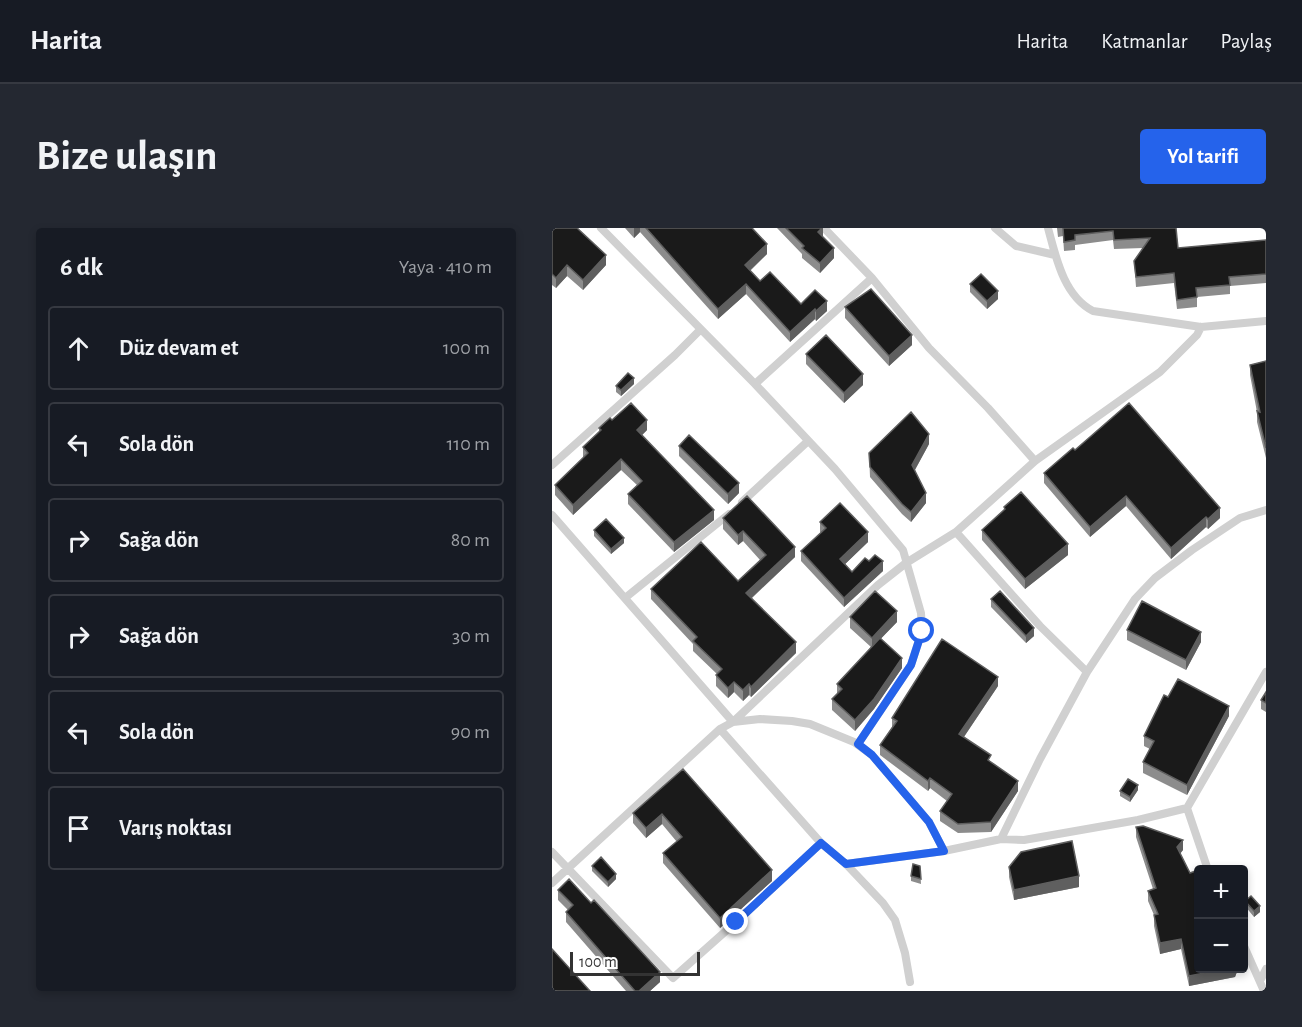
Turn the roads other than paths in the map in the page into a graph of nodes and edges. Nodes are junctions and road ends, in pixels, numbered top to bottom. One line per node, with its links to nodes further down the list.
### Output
1 (602, 228): 9 (street)
2 (824, 228): 6 (street)
3 (995, 228): 5 (street)
4 (1048, 228): 5 (street)
5 (1055, 255): 8 (street)
6 (872, 279): 10 (street); 12 (street)
7 (1266, 321): 8 (street)
8 (1201, 327): 12 (street)
9 (700, 330): 10 (street); 13 (street)
10 (755, 384): 11 (street)
11 (807, 442): 17 (street); 18 (street)
12 (1035, 461): 16 (street)
13 (552, 465)
14 (1266, 510): 19 (street)
15 (552, 515): 18 (street)
16 (956, 532): 17 (street); 19 (street)
17 (906, 563): 21 (street); 23 (street)
18 (625, 598): 21 (street)
19 (1087, 672): 25 (street)
20 (1266, 672): 24 (street)
21 (733, 722): 22 (street); 23 (street)
22 (720, 729): 26 (street); 31 (street)
23 (858, 744): 27 (street)
24 (1187, 808): 25 (street); 30 (street)
25 (1001, 839): 27 (street)
26 (821, 843): 29 (street); 31 (street)
27 (944, 851): 29 (street)
28 (552, 852): 31 (street)
29 (846, 864): 36 (street)
30 (1206, 865)
31 (567, 868): 32 (street)
32 (552, 883)
33 (1248, 955): 35 (street)
34 (1266, 969): 35 (street)
35 (1260, 981): 37 (street)
36 (910, 982)
37 (1264, 991)

